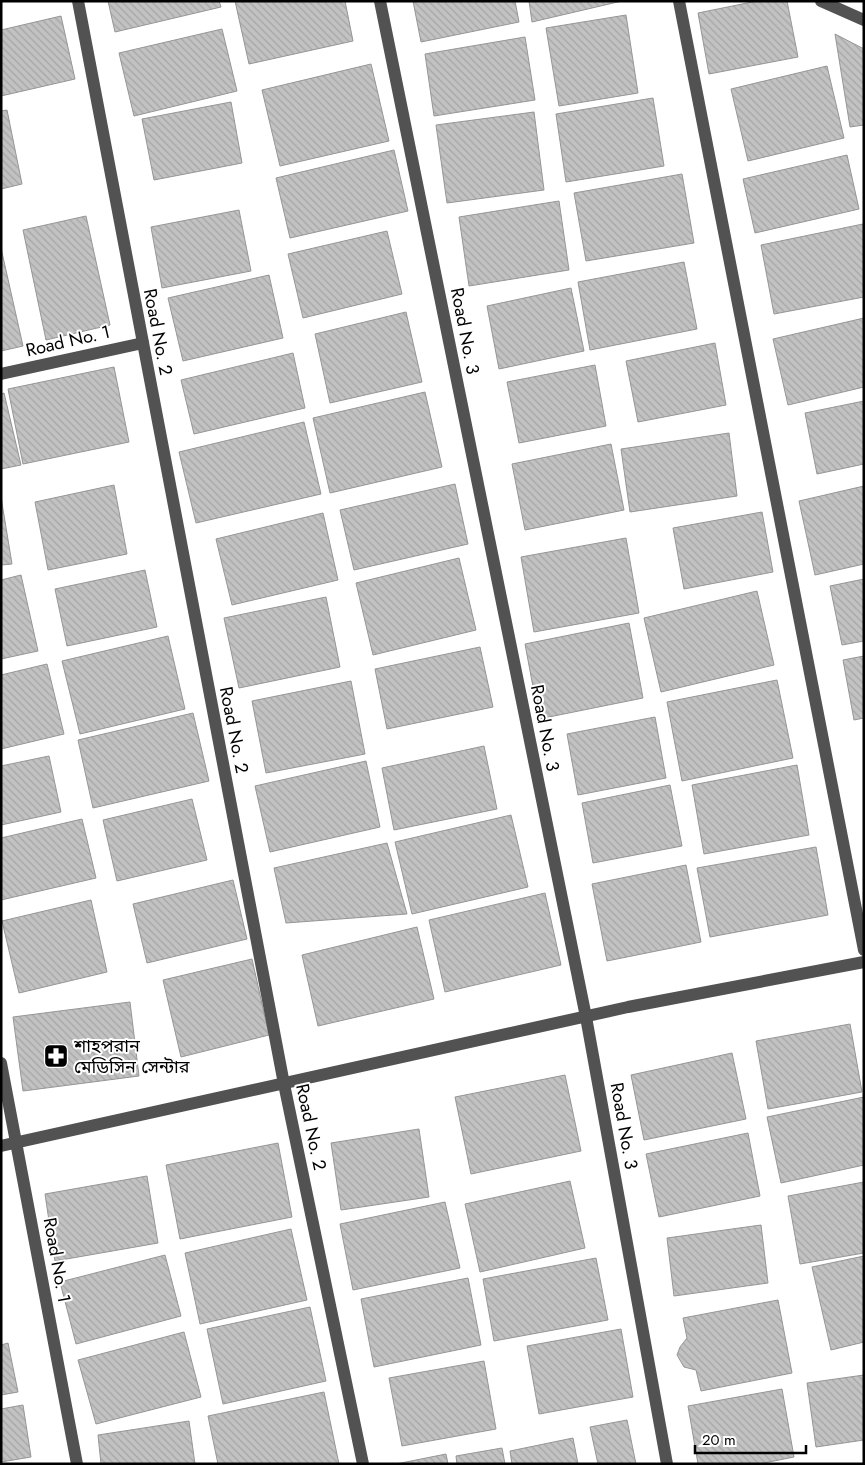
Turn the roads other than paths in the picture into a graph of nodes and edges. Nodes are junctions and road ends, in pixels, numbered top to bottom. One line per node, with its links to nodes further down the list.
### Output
1 (78, 1): 6 (street, Road No. 2)
2 (380, 1): 10 (street, Road No. 3)
3 (679, 1): 8 (street)
4 (821, 1): 5 (street)
5 (864, 20)
6 (143, 343): 7 (street, Road No. 1); 12 (street, Road No. 2)
7 (1, 374)
8 (864, 950)
9 (864, 962): 10 (street)
10 (586, 1017): 12 (street); 17 (street, Road No. 3)
11 (1, 1063): 13 (street, Road No. 1)
12 (284, 1084): 13 (street); 16 (street, Road No. 2)
13 (17, 1143): 14 (street); 15 (street, Road No. 1)
14 (1, 1146)
15 (77, 1464)
16 (363, 1464)
17 (668, 1464)

